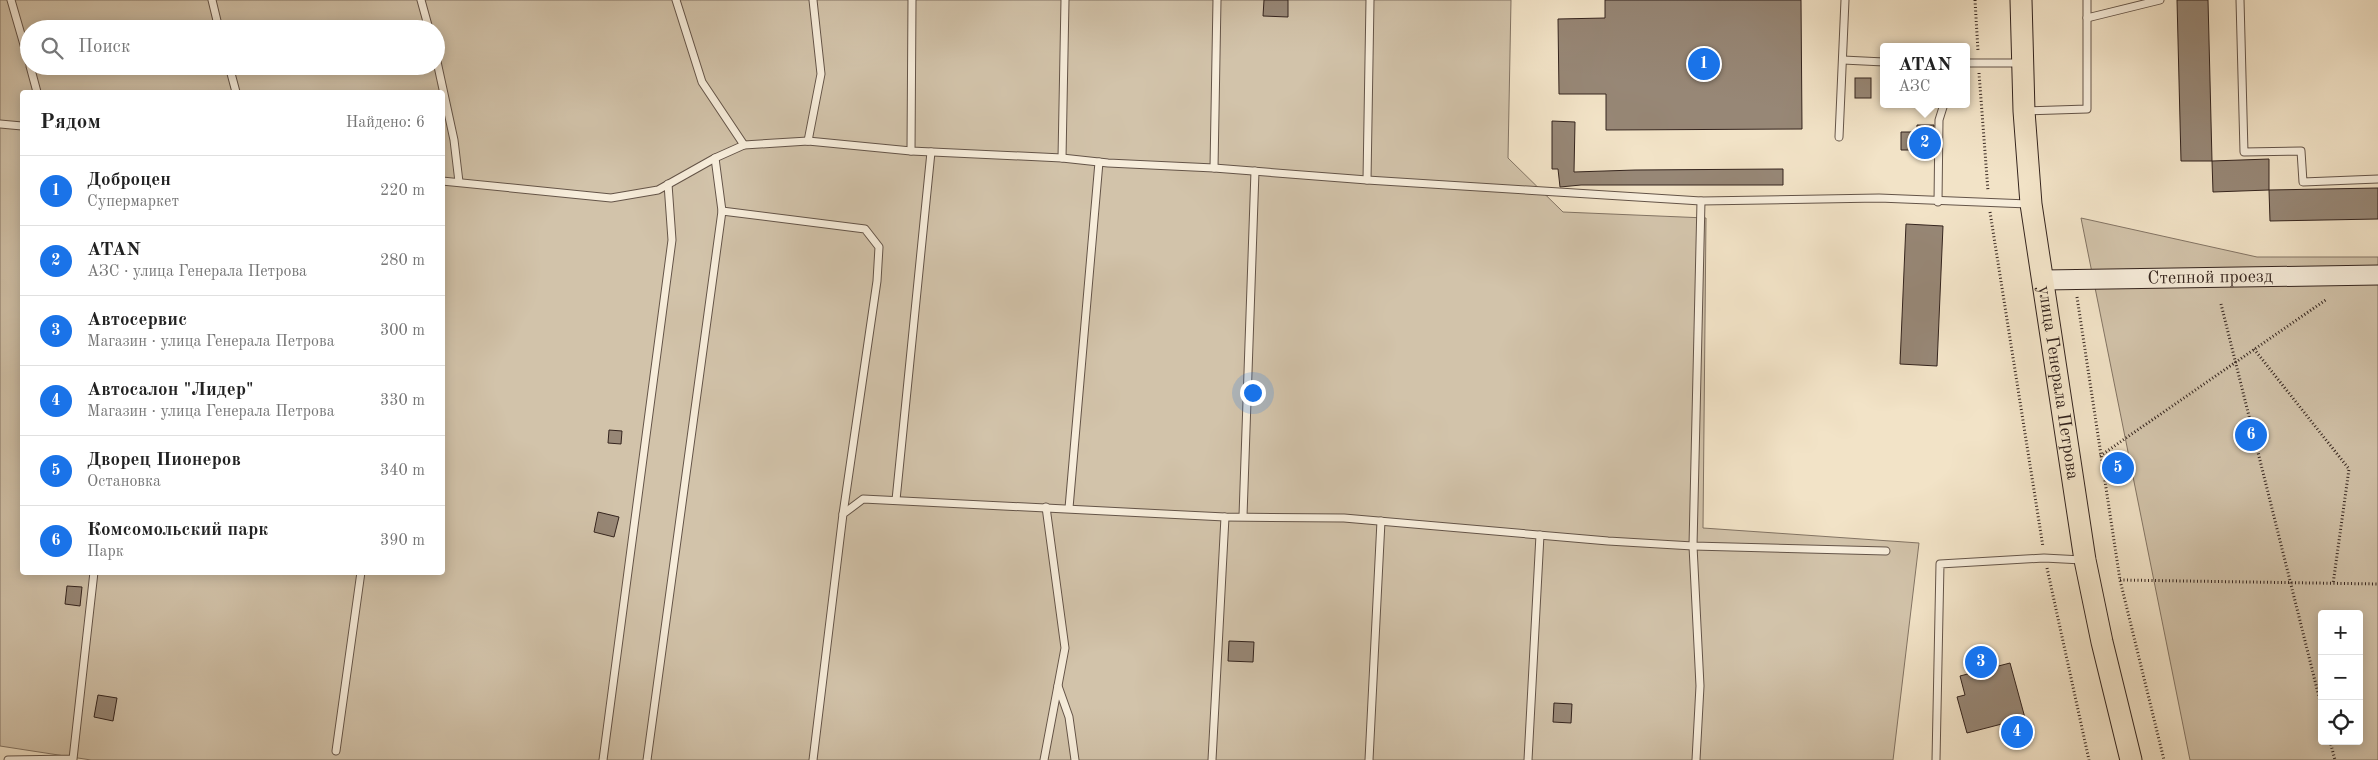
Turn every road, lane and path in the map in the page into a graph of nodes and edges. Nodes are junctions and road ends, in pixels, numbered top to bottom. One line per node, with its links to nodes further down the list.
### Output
1 (11, 0): 19 (lane)
2 (212, 0): 17 (lane)
3 (421, 0): 18 (lane)
4 (676, 0): 38 (lane)
5 (813, 0): 37 (lane)
6 (912, 0): 39 (lane)
7 (1065, 0): 42 (lane)
8 (1217, 0): 44 (lane)
9 (1370, 0): 48 (lane)
10 (1845, 0): 20 (lane)
11 (1976, 0): 23 (path)
12 (2021, 0): 24 (main road, улица Генерала Петрова)
13 (2086, 0): 16 (lane)
14 (2160, 0): 16 (lane)
15 (2240, 0): 46 (lane)
16 (2087, 18): 33 (lane)
17 (217, 20)
18 (426, 20)
19 (20, 31)
20 (1843, 60): 21 (lane); 36 (lane)
21 (1880, 62)
22 (1970, 63): 23 (lane)
23 (1978, 63): 24 (lane); 53 (path)
24 (2022, 63): 33 (main road, улица Генерала Петрова)
25 (32, 75): 28 (lane)
26 (231, 75): 29 (lane)
27 (440, 75): 30 (lane)
28 (36, 90)
29 (235, 90)
30 (443, 90)
31 (445, 98): 49 (lane)
32 (1943, 108): 52 (lane)
33 (2024, 111): 54 (main road, улица Генерала Петрова)
34 (0, 124): 35 (lane)
35 (20, 126)
36 (1839, 137)
37 (808, 141): 38 (lane); 39 (lane)
38 (744, 145): 41 (lane)
39 (911, 152): 40 (lane)
40 (931, 152): 42 (lane); 64 (lane)
41 (716, 158): 50 (lane); 55 (lane)
42 (1062, 158): 43 (lane)
43 (1099, 162): 44 (lane); 66 (lane)
44 (1214, 168): 45 (lane)
45 (1255, 171): 48 (lane); 69 (lane)
46 (2378, 179)
47 (445, 180): 49 (lane)
48 (1367, 180): 51 (lane)
49 (459, 182): 50 (lane)
50 (668, 184): 87 (lane)
51 (1701, 201): 52 (lane); 72 (lane)
52 (1938, 202): 53 (lane)
53 (1989, 203): 54 (lane); 74 (path)
54 (2031, 204): 57 (main road, улица Генерала Петрова)
55 (722, 210): 67 (lane); 88 (lane)
56 (2378, 275): 58 (main road, Степной проезд)
57 (2044, 280): 58 (main road, Степной проезд); 75 (main road, улица Генерала Петрова)
58 (2074, 280): 63 (path)
59 (2327, 299): 61 (path)
60 (2221, 304): 62 (path)
61 (2254, 349): 62 (path); 80 (path)
62 (2236, 362): 63 (path); 79 (path)
63 (2100, 456): 78 (path)
64 (896, 500): 65 (lane); 67 (lane)
65 (1046, 507): 66 (lane); 82 (lane)
66 (1069, 508): 68 (lane)
67 (843, 514): 89 (lane)
68 (1225, 516): 69 (lane); 92 (lane)
69 (1243, 516): 70 (lane)
70 (1381, 521): 71 (lane); 93 (lane)
71 (1540, 535): 72 (lane); 94 (lane)
72 (1693, 546): 73 (lane); 95 (lane)
73 (1886, 551)
74 (2044, 558): 75 (lane); 96 (lane); 97 (path)
75 (2085, 560): 98 (main road, улица Генерала Петрова)
76 (94, 575): 86 (lane)
77 (361, 575): 85 (lane)
78 (2120, 580): 79 (path); 99 (path)
79 (2289, 583): 80 (path); 83 (path)
80 (2333, 584): 81 (path)
81 (2378, 584)
82 (1058, 686): 90 (lane); 91 (lane)
83 (2320, 700)
84 (2331, 745): 100 (path)
85 (336, 751)
86 (8, 760)
87 (603, 760)
88 (647, 760)
89 (813, 760)
90 (1044, 760)
91 (1075, 760)
92 (1212, 760)
93 (1369, 760)
94 (1528, 760)
95 (1696, 760)
96 (1936, 760)
97 (2089, 760)
98 (2131, 760)
99 (2164, 760)
100 (2335, 760)

